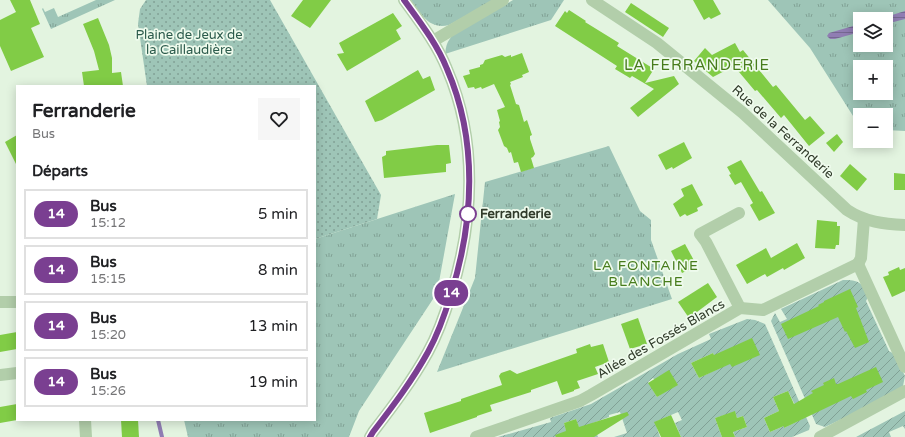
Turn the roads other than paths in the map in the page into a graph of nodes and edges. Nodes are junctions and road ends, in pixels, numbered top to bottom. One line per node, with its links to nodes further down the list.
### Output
1 (404, 0): 4 (street)
2 (502, 0): 4 (street)
3 (592, 0): 6 (street, Rue de la Ferranderie)
4 (433, 41): 18 (street)
5 (739, 213): 11 (street)
6 (864, 219): 7 (street, Rue de la Ferranderie); 8 (street)
7 (905, 225)
8 (858, 264): 11 (street, Allée des Fossés Blancs); 12 (street)
9 (0, 302): 10 (street)
10 (16, 302)
11 (740, 308): 19 (street, Allée des Fossés Blancs)
12 (905, 367)
13 (16, 372): 14 (street)
14 (0, 375)
15 (905, 391): 20 (street)
16 (85, 421): 17 (street)
17 (86, 437)
18 (370, 437)
19 (476, 437)
20 (820, 437)

